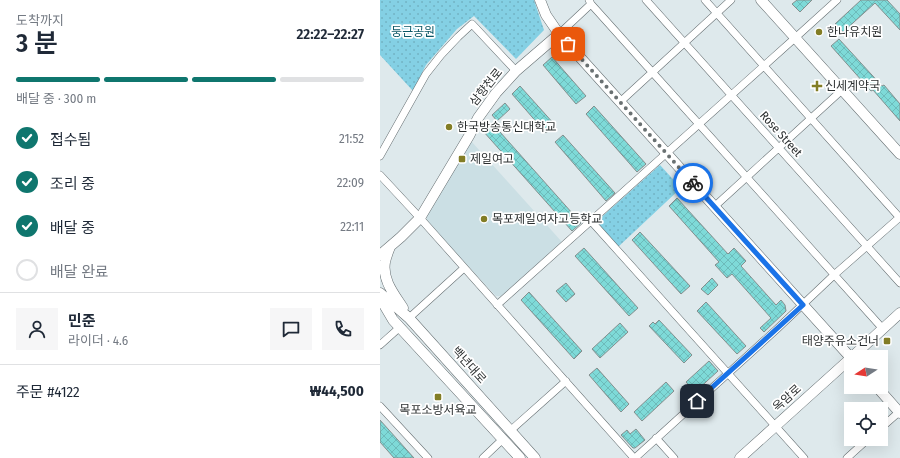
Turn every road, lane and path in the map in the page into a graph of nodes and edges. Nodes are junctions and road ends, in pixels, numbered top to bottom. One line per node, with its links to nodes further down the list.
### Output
1 (540, 0): 9 (street)
2 (646, 0): 11 (street, Rose Street)
3 (705, 0): 8 (street)
4 (731, 0): 8 (street)
5 (761, 0): 10 (street)
6 (837, 0): 10 (street)
7 (590, 2): 9 (street); 14 (street)
8 (717, 13): 11 (street); 12 (street)
9 (558, 34): 13 (street, 삼향천로); 17 (street)
10 (795, 38): 12 (street); 15 (street)
11 (684, 43): 14 (street); 16 (street, Rose Street)
12 (764, 66): 16 (street); 18 (street)
13 (516, 71): 23 (street); 28 (street, 삼향천로)
14 (653, 72): 17 (street); 19 (street)
15 (842, 90): 18 (street); 22 (street)
16 (731, 95): 19 (street); 20 (street, Rose Street)
17 (620, 102): 21 (street)
18 (811, 119): 20 (street); 27 (street)
19 (699, 124): 21 (street); 25 (street)
20 (779, 148): 25 (street); 30 (street, Rose Street)
21 (666, 153): 26 (street); 29 (street)
22 (900, 154)
23 (380, 156)
24 (380, 175): 28 (street)
25 (747, 177): 26 (street); 34 (street)
26 (714, 207): 39 (street)
27 (900, 217): 30 (street)
28 (420, 218): 31 (street, 삼향천로); 33 (street)
29 (590, 221): 38 (street); 49 (street)
30 (867, 246): 34 (street); 35 (street, Rose Street)
31 (385, 248): 32 (street, 삼향천로); 42 (street)
32 (380, 255)
33 (464, 268): 38 (street); 42 (street)
34 (834, 275): 39 (street); 44 (street)
35 (900, 283)
36 (380, 293): 42 (street, 백년대로)
37 (380, 298): 43 (street)
38 (498, 305): 50 (street)
39 (803, 305): 46 (street); 49 (street)
40 (380, 309): 43 (street)
41 (900, 313): 44 (street, 옥암로)
42 (409, 318): 56 (street, 백년대로)
43 (396, 324): 45 (street); 58 (street)
44 (883, 329): 47 (street, 옥암로)
45 (380, 345)
46 (844, 350)
47 (860, 350)
48 (844, 364): 55 (street, 옥암로)
49 (728, 374): 55 (street); 57 (street)
50 (566, 382): 56 (street); 64 (street)
51 (883, 394): 53 (street)
52 (381, 409): 60 (street)
53 (899, 412): 54 (street)
54 (888, 422)
55 (775, 426): 66 (street, 옥암로); 67 (street)
56 (510, 431): 63 (street, 백년대로)
57 (656, 438): 64 (street); 65 (street)
58 (503, 439): 61 (street); 62 (street)
59 (860, 446): 68 (street)
60 (428, 458)
61 (483, 458)
62 (520, 458)
63 (535, 458)
64 (634, 458)
65 (674, 458)
66 (740, 458)
67 (804, 458)
68 (847, 458)

